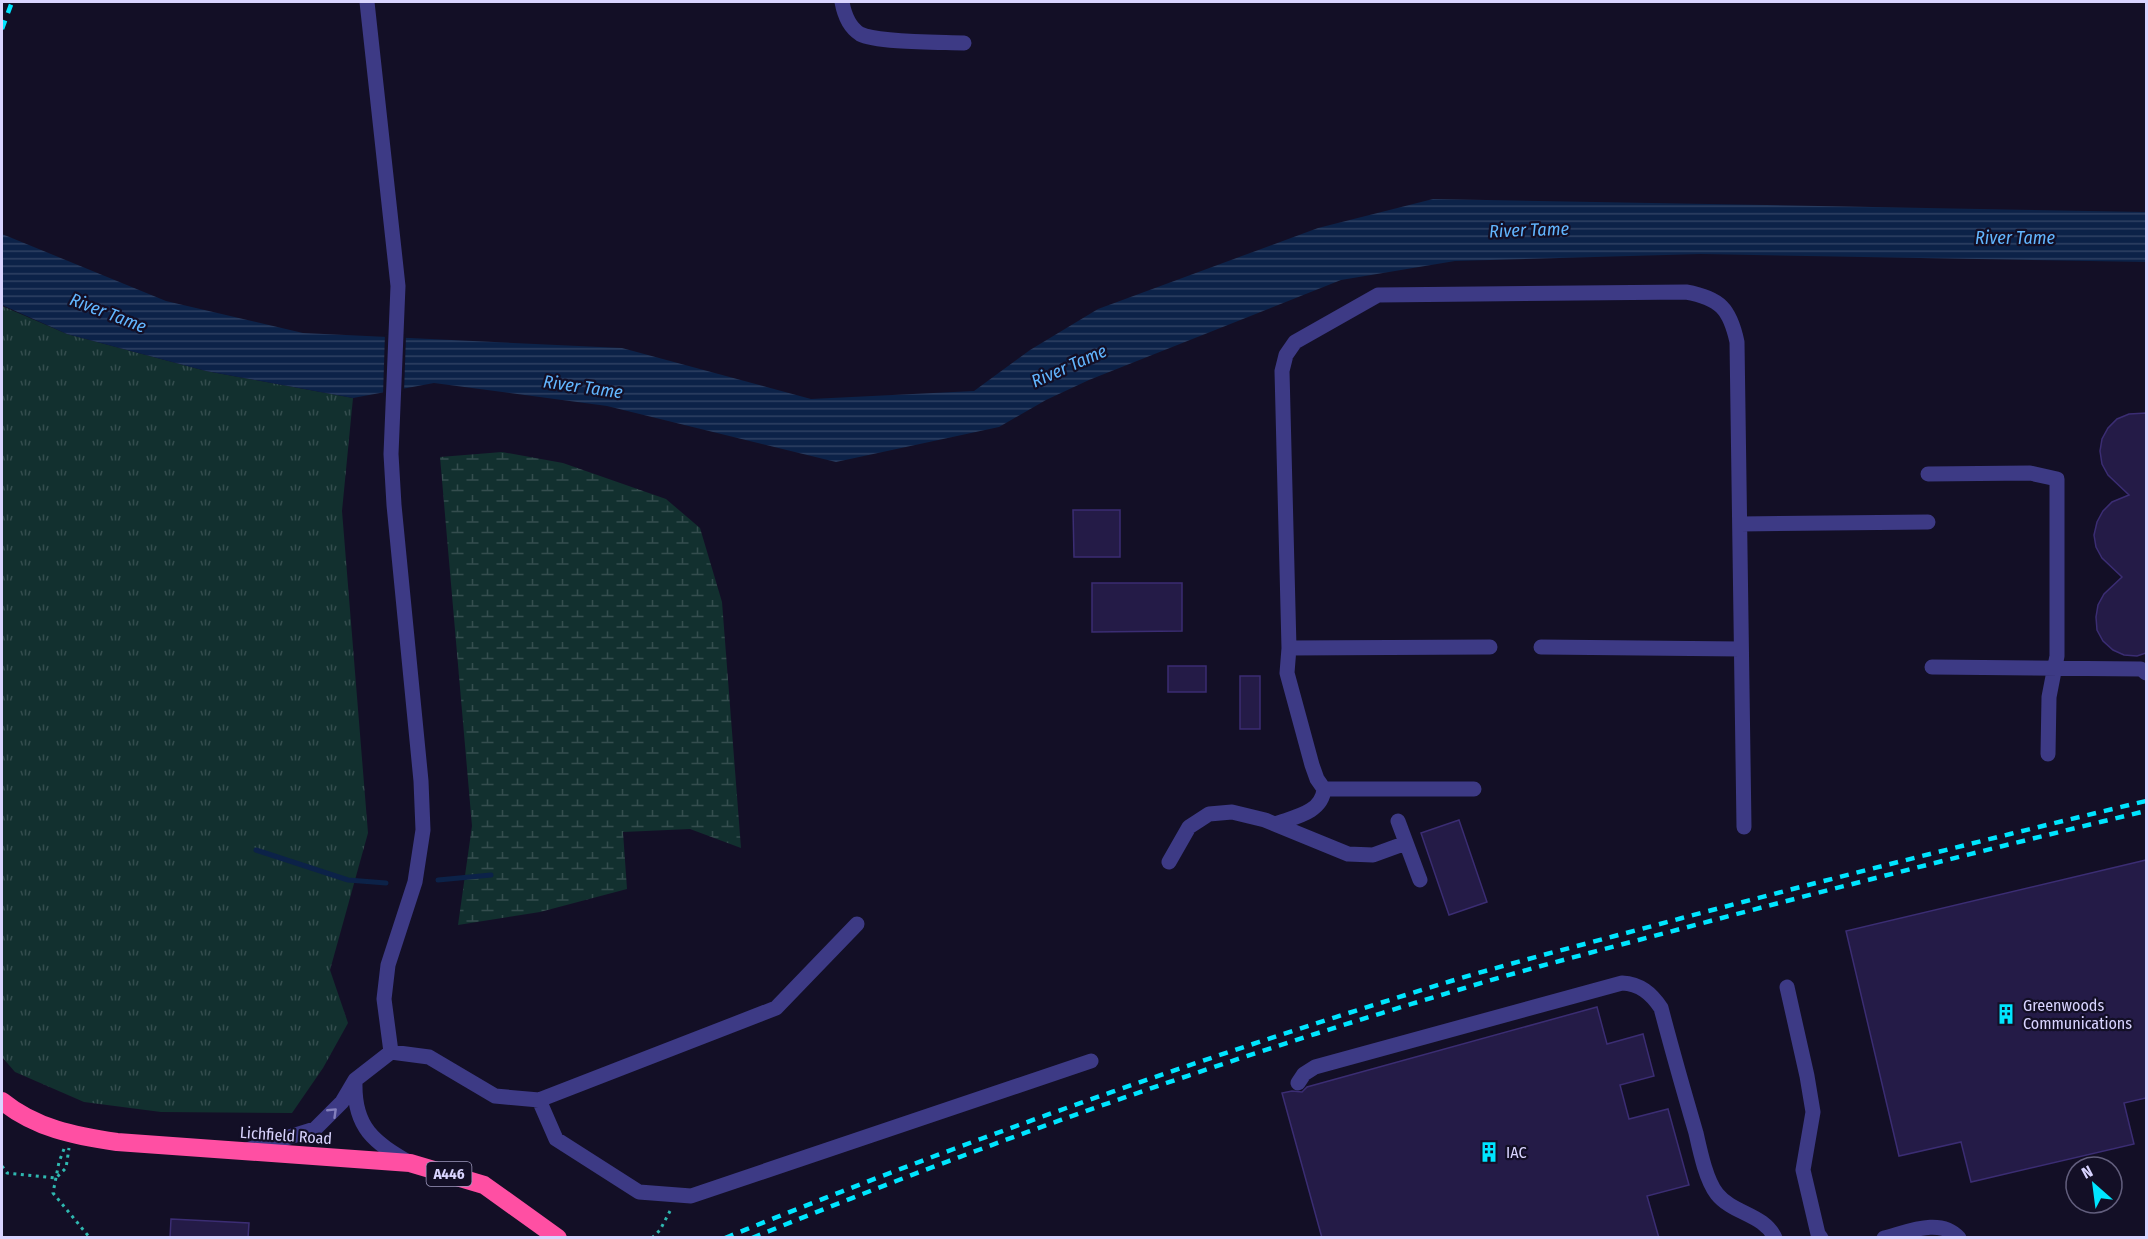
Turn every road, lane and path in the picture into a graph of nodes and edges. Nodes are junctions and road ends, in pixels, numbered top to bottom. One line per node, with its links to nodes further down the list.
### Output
1 (367, 2): 25 (lane)
2 (842, 2): 3 (lane)
3 (964, 43)
4 (1928, 474): 11 (lane)
5 (1928, 522): 6 (lane)
6 (1740, 524): 8 (lane); 10 (lane)
7 (1541, 647): 10 (lane)
8 (1288, 648): 9 (lane); 15 (lane)
9 (1490, 648)
10 (1741, 649): 19 (lane)
11 (2055, 667): 12 (lane); 13 (lane); 14 (lane)
12 (1932, 668)
13 (2146, 673)
14 (2048, 754)
15 (1324, 789): 16 (lane); 18 (lane)
16 (1474, 789)
17 (1398, 821): 20 (lane)
18 (1275, 824): 20 (lane); 21 (lane)
19 (1744, 827)
20 (1406, 843): 22 (lane)
21 (1169, 862)
22 (1420, 880)
23 (857, 924): 29 (lane)
24 (1787, 987): 43 (lane)
25 (391, 1052): 27 (lane); 29 (lane)
26 (1090, 1061): 36 (lane)
27 (355, 1080): 32 (lane, one-way to 27); 33 (lane)
28 (1298, 1083): 42 (lane)
29 (539, 1100): 36 (lane)
30 (2, 1101): 31 (highway, Lichfield Road / A446)
31 (71, 1135): 32 (highway, Lichfield Road / A446); 35 (path); 35 (path)
32 (243, 1151): 33 (highway, Lichfield Road / A446)
33 (410, 1163): 38 (highway, Lichfield Road / A446)
34 (2, 1166): 35 (path)
35 (56, 1178): 37 (path)
36 (675, 1195): 41 (path)
37 (90, 1238)
38 (558, 1238)
39 (614, 1238): 40 (path)
40 (625, 1238)
41 (652, 1238)
42 (1775, 1238)
43 (1821, 1238)
44 (1884, 1238): 45 (lane)
45 (1959, 1238)

